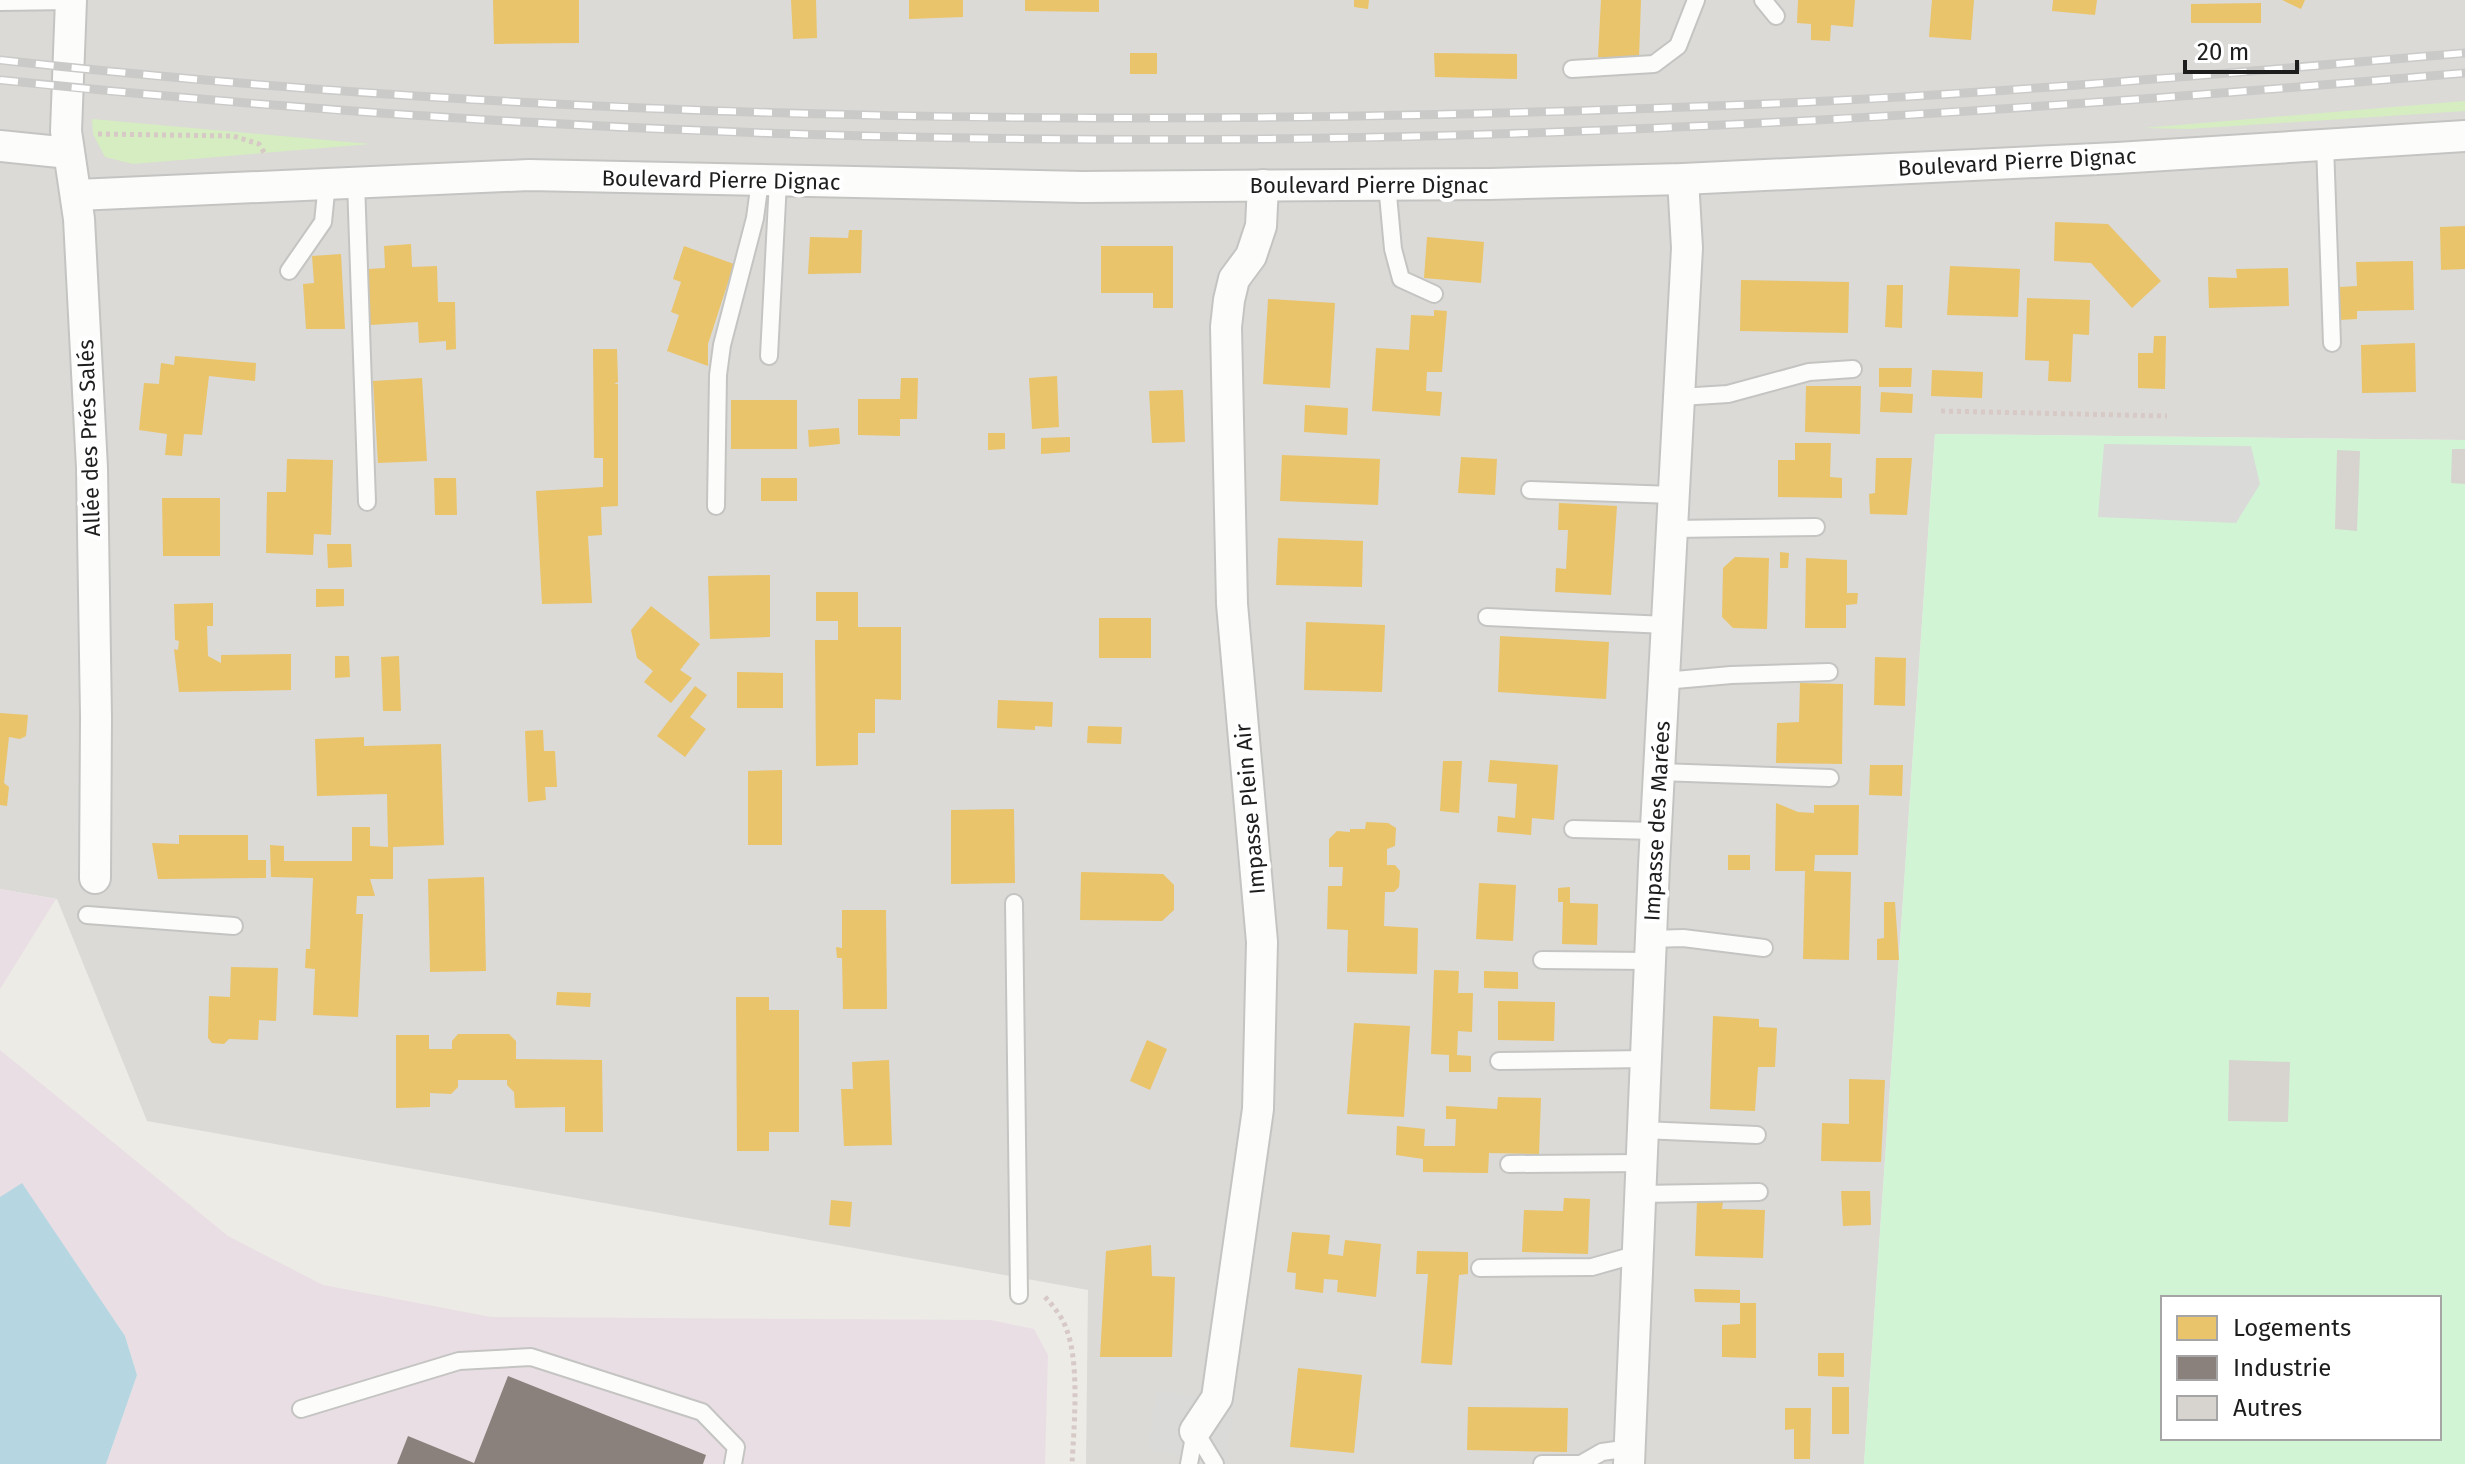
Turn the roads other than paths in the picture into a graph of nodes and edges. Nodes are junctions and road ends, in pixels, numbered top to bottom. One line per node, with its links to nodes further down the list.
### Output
1 (1696, 0): 6 (lane)
2 (1763, 0): 5 (lane)
3 (71, 1): 4 (lane); 8 (street, Allée des Prés Salés)
4 (0, 2)
5 (1776, 16)
6 (1572, 69)
7 (2465, 136): 9 (street, Boulevard Pierre Dignac)
8 (68, 142): 10 (street); 16 (street, Allée des Prés Salés)
9 (2325, 145): 11 (street, Boulevard Pierre Dignac); 19 (lane)
10 (0, 146)
11 (1683, 179): 14 (street, Boulevard Pierre Dignac); 22 (street, Impasse des Marées)
12 (769, 181): 13 (street, Boulevard Pierre Dignac); 15 (street, Boulevard Pierre Dignac); 20 (lane); 26 (lane)
13 (342, 182): 16 (street, Boulevard Pierre Dignac); 17 (lane); 25 (lane)
14 (1387, 184): 15 (street, Boulevard Pierre Dignac); 18 (lane)
15 (1263, 185): 56 (street, Impasse Plein Air)
16 (77, 195): 37 (street, Allée des Prés Salés)
17 (289, 271)
18 (1434, 294)
19 (2332, 343)
20 (769, 356)
21 (1853, 369): 22 (lane)
22 (1680, 397): 24 (street, Impasse des Marées)
23 (1530, 490): 24 (lane)
24 (1674, 495): 28 (street, Impasse des Marées)
25 (367, 502)
26 (716, 506)
27 (1816, 527): 28 (lane)
28 (1672, 529): 30 (street, Impasse des Marées)
29 (1487, 617): 30 (lane)
30 (1667, 625): 32 (street, Impasse des Marées)
31 (1829, 672): 32 (lane)
32 (1664, 681): 33 (street, Impasse des Marées)
33 (1659, 772): 34 (lane); 36 (street, Impasse des Marées)
34 (1830, 778)
35 (1573, 829): 36 (lane)
36 (1656, 831): 42 (street, Impasse des Marées)
37 (95, 878)
38 (1014, 903): 54 (lane)
39 (87, 915): 40 (lane)
40 (234, 926)
41 (1764, 948): 42 (lane)
42 (1650, 950): 43 (lane); 44 (street, Impasse des Marées)
43 (1542, 960)
44 (1646, 1059): 45 (lane); 46 (street, Impasse des Marées)
45 (1499, 1061)
46 (1643, 1130): 47 (lane); 48 (street, Impasse des Marées)
47 (1757, 1135)
48 (1642, 1163): 49 (lane); 51 (street, Impasse des Marées)
49 (1509, 1164)
50 (1759, 1192): 51 (lane)
51 (1640, 1194): 52 (street, Impasse des Marées)
52 (1638, 1254): 53 (lane); 57 (street, Impasse des Marées)
53 (1480, 1268)
54 (1019, 1295)
55 (301, 1409): 58 (lane)
56 (1195, 1431): 59 (lane); 60 (lane)
57 (1630, 1456): 61 (lane)
58 (733, 1464)
59 (1189, 1464)
60 (1215, 1464)
61 (1542, 1464)

